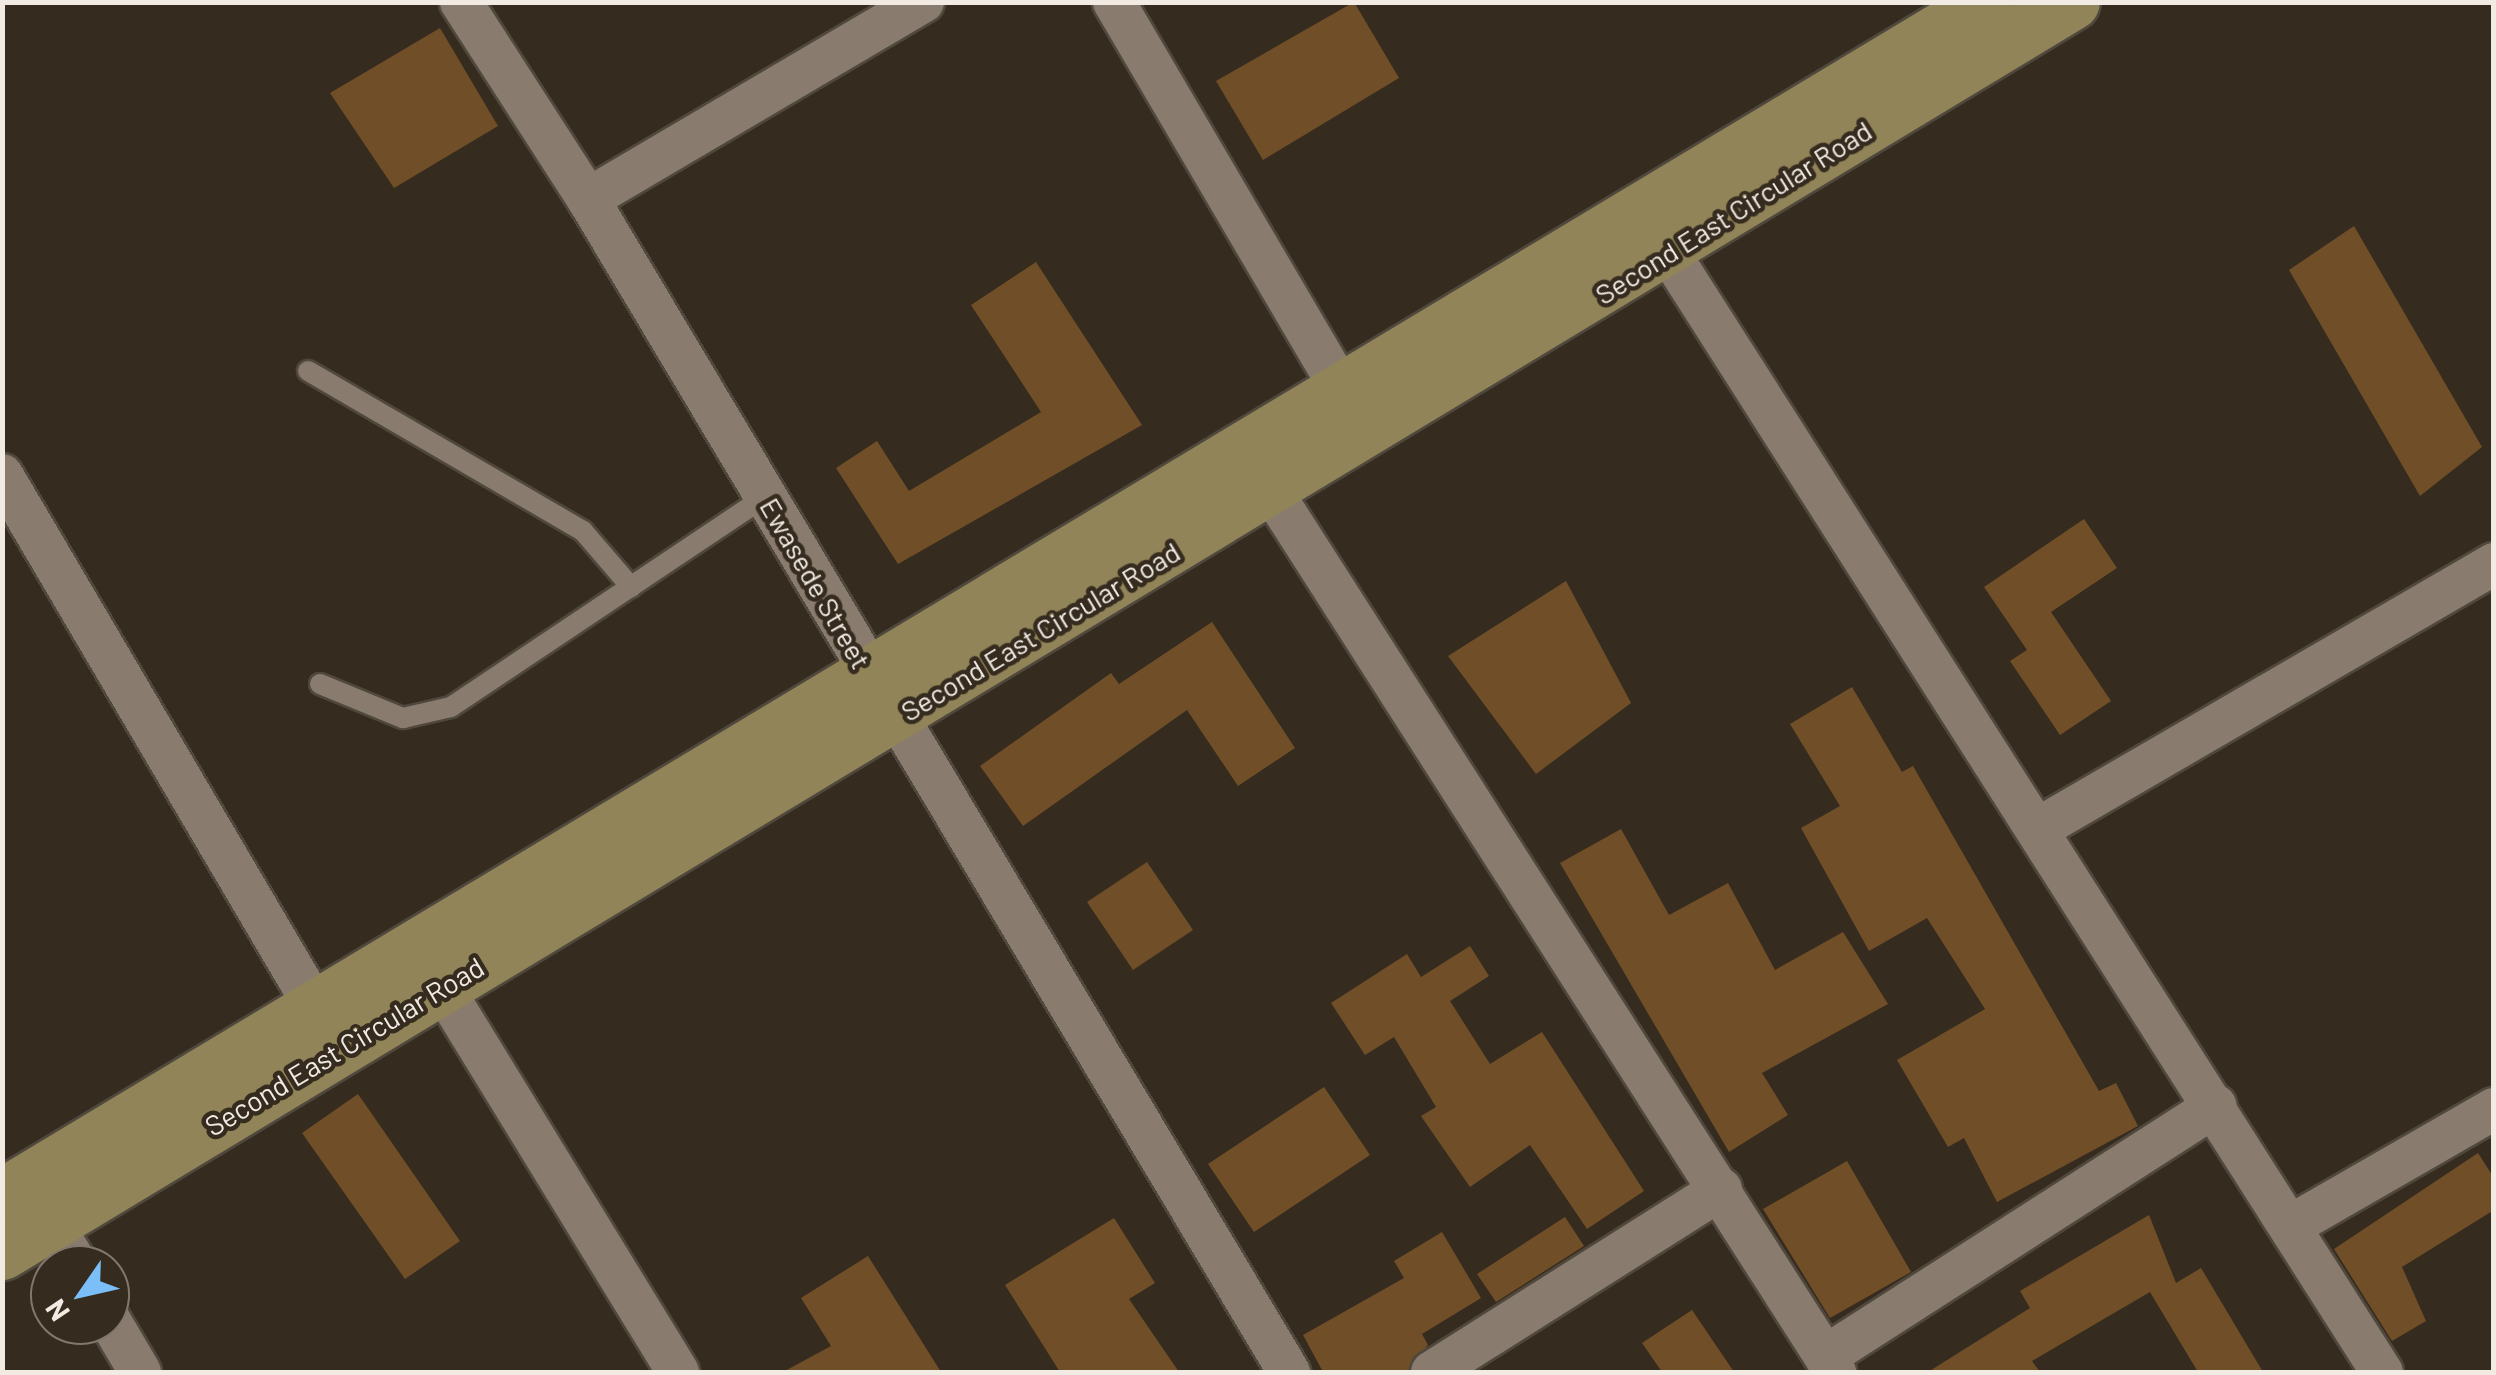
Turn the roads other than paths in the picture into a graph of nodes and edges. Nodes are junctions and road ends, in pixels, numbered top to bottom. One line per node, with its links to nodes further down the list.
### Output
1 (461, 2): 7 (street, Ewasede Street)
2 (923, 2): 6 (street)
3 (1987, 2): 10 (main road, Second East Circular Road)
4 (2072, 2): 8 (main road, Second East Circular Road)
5 (1116, 3): 10 (street)
6 (879, 14): 7 (street)
7 (588, 199): 13 (street, Ewasede Street)
8 (1670, 253): 12 (main road, Second East Circular Road); 18 (street)
9 (308, 371): 15 (lane)
10 (1343, 392): 17 (main road, Second East Circular Road)
11 (2, 475): 20 (street)
12 (1272, 492): 17 (main road, Second East Circular Road); 23 (street)
13 (766, 496): 15 (lane); 17 (street, Ewasede Street)
14 (2494, 564): 18 (street)
15 (631, 586): 16 (lane)
16 (320, 684)
17 (880, 697): 19 (main road, Second East Circular Road); 20 (main road, Second East Circular Road); 32 (street, Ewasede Street)
18 (2041, 827): 21 (street)
19 (442, 987): 26 (main road, Second East Circular Road); 31 (street)
20 (317, 1010): 24 (main road, Second East Circular Road)
21 (2216, 1106): 25 (street); 29 (street)
22 (2494, 1108): 25 (street)
23 (1721, 1188): 29 (street); 33 (street)
24 (2, 1196)
25 (2292, 1225): 34 (street)
26 (64, 1244): 27 (main road, Second East Circular Road)
27 (2, 1252)
28 (124, 1345): 30 (street)
29 (1830, 1364)
30 (140, 1372)
31 (678, 1372)
32 (1289, 1372)
33 (1432, 1372)
34 (2382, 1372)

